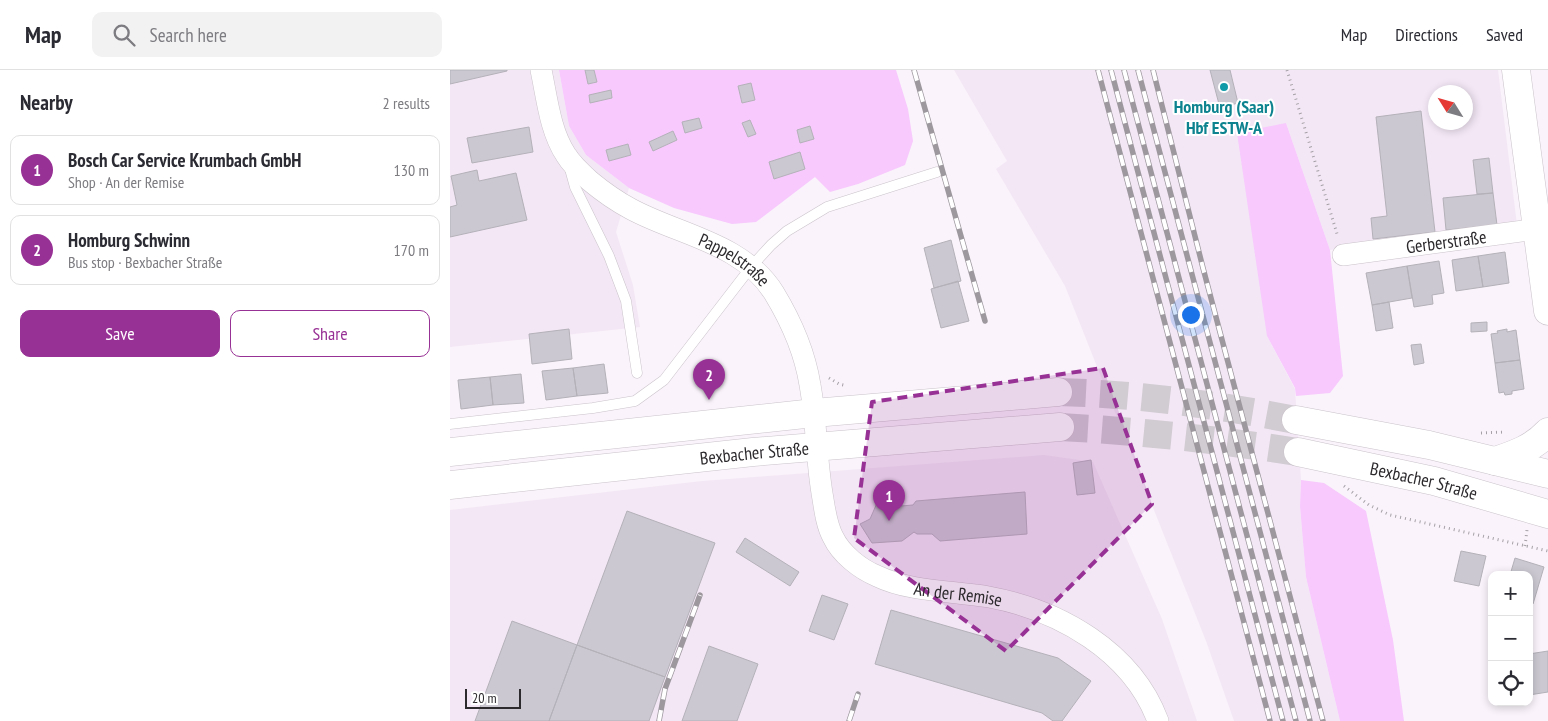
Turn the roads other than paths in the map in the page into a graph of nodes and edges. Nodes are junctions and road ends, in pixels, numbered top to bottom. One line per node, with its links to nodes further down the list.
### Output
1 (541, 70): 3 (street, Pappelstraße)
2 (1516, 70): 5 (main road)
3 (567, 157): 7 (street, Pappelstraße); 9 (lane, Pappelstraße)
4 (937, 172): 7 (lane)
5 (1543, 230): 6 (street, Gerberstraße); 8 (main road)
6 (1343, 255)
7 (751, 267): 12 (lane); 14 (street, Pappelstraße)
8 (1548, 311)
9 (636, 373)
10 (1058, 392): 14 (main road, Bexbacher Straße)
11 (1296, 420): 18 (main road, Bexbacher Straße)
12 (450, 424)
13 (1060, 427): 14 (main road, Bexbacher Straße)
14 (815, 431): 16 (main road, Bexbacher Straße); 20 (main road, Bexbacher Straße); 22 (street, An der Remise)
15 (1548, 432): 18 (main road)
16 (450, 452)
17 (1298, 452): 21 (main road, Bexbacher Straße)
18 (1495, 460): 19 (main road, Bexbacher Straße)
19 (1548, 474)
20 (450, 485)
21 (1548, 514)
22 (1158, 721)

